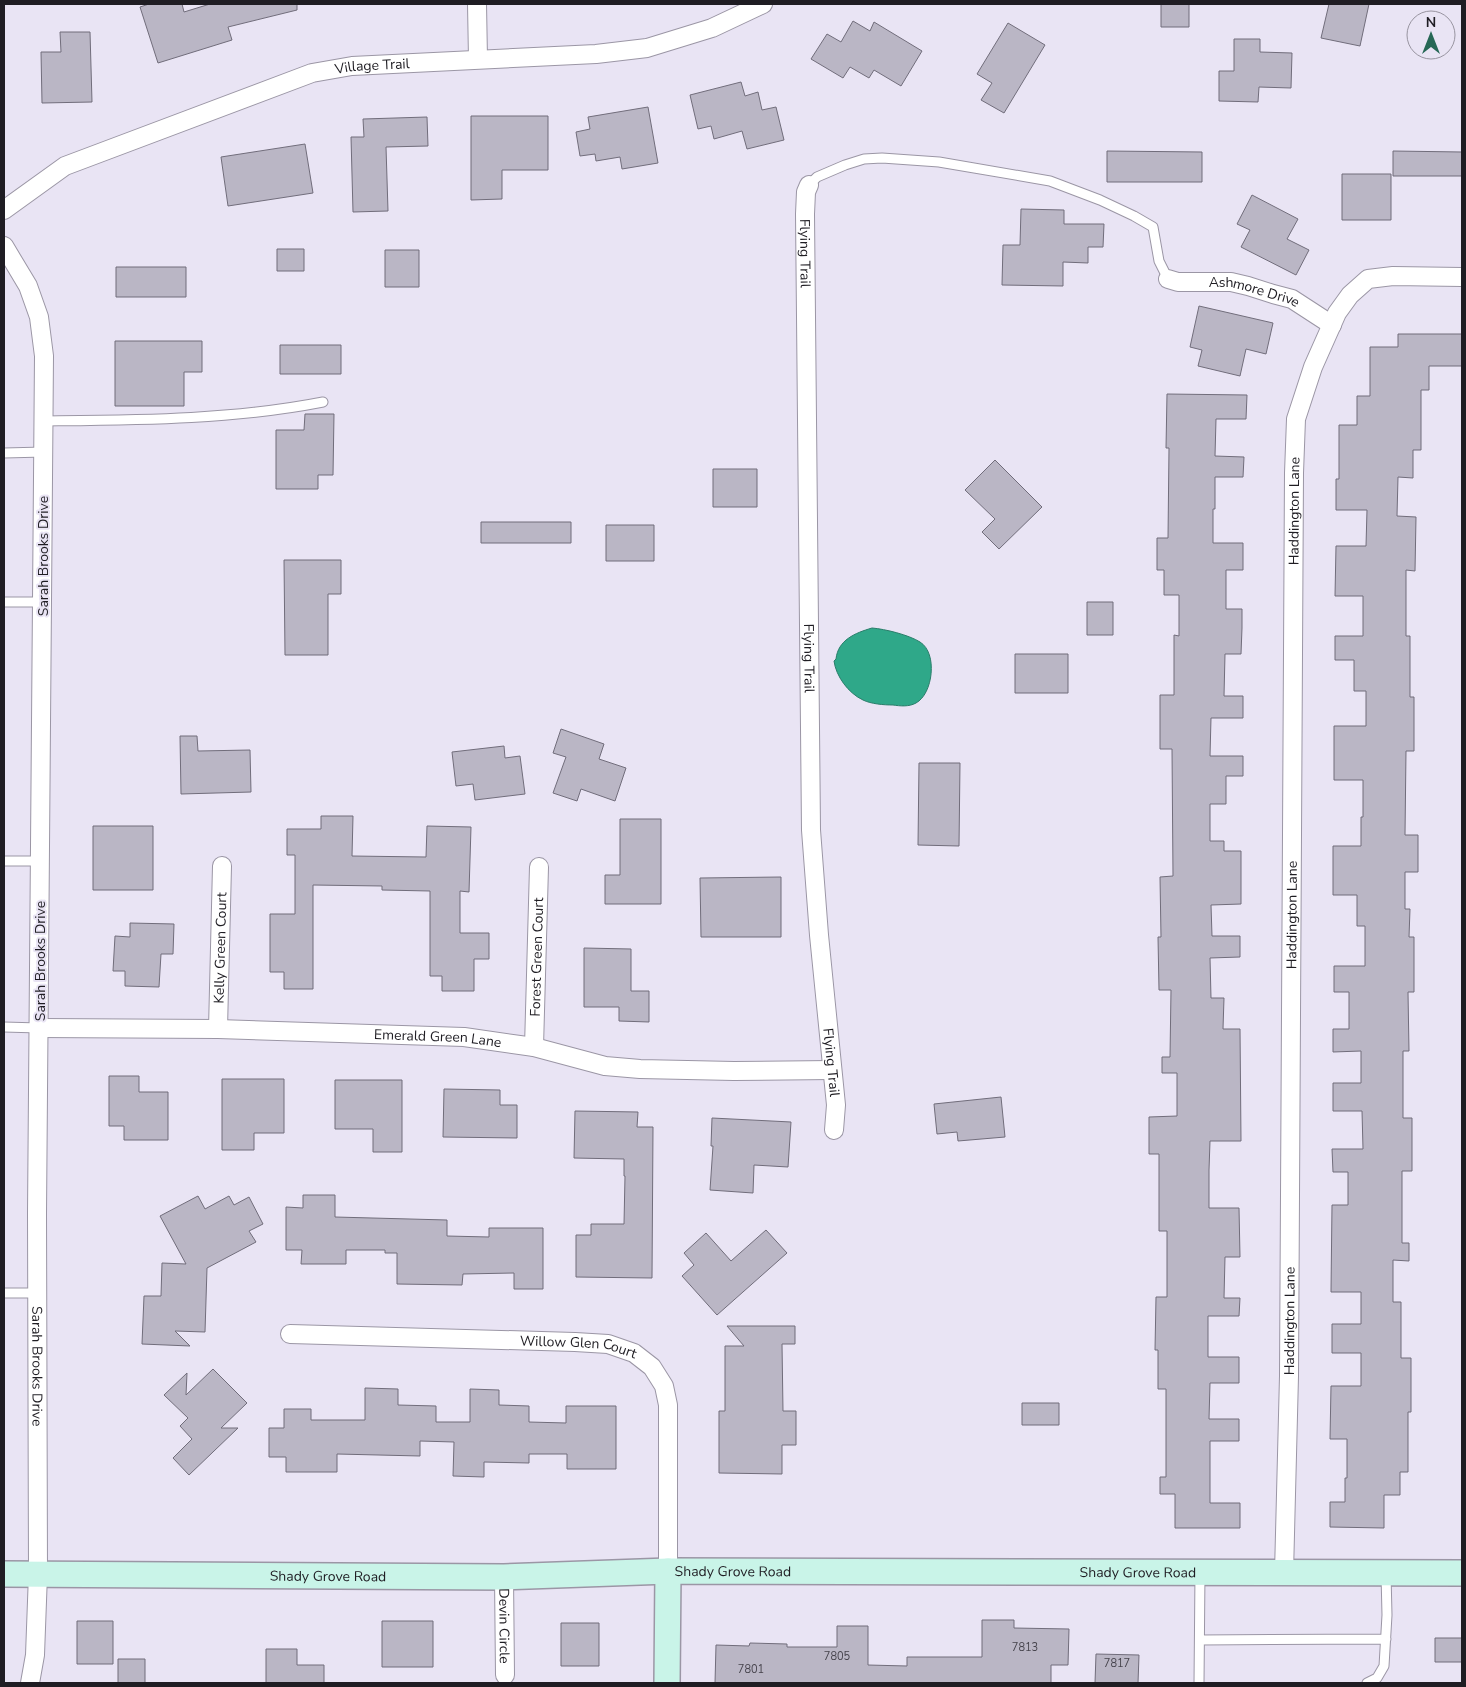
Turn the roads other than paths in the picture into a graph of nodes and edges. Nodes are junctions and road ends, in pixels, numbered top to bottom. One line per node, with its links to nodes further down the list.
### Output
1 (477, 4): 3 (street)
2 (763, 4): 3 (street, Village Trail)
3 (478, 59): 5 (street, Village Trail)
4 (810, 185): 8 (lane); 24 (street, Flying Trail)
5 (4, 210)
6 (4, 246): 11 (street, Sarah Brooks Drive)
7 (1462, 277): 9 (street, Haddington Lane)
8 (1168, 279): 9 (street, Ashmore Drive)
9 (1332, 325): 31 (street, Haddington Lane)
10 (323, 402): 11 (lane)
11 (44, 421): 13 (street, Sarah Brooks Drive)
12 (4, 452): 13 (lane)
13 (44, 452): 15 (street, Sarah Brooks Drive)
14 (4, 602): 15 (lane)
15 (43, 602): 17 (street, Sarah Brooks Drive)
16 (4, 861): 17 (lane)
17 (41, 861): 21 (street, Sarah Brooks Drive)
18 (222, 866): 22 (street, Kelly Green Court)
19 (539, 868): 23 (street, Forest Green Court)
20 (4, 1027): 21 (lane)
21 (39, 1028): 22 (street, Emerald Green Lane); 27 (street, Sarah Brooks Drive)
22 (218, 1029): 23 (street, Emerald Green Lane)
23 (534, 1047): 24 (street, Emerald Green Lane)
24 (832, 1070): 25 (street, Flying Trail)
25 (834, 1130)
26 (4, 1293): 27 (lane)
27 (37, 1293): 35 (street, Sarah Brooks Drive)
28 (290, 1334): 29 (street, Willow Glen Court)
29 (668, 1571): 30 (street, Shady Grove Road); 36 (street, Shady Grove Road); 41 (street)
30 (1200, 1573): 31 (street, Shady Grove Road); 38 (lane)
31 (1284, 1573): 32 (street, Shady Grove Road)
32 (1386, 1573): 33 (street, Shady Grove Road); 37 (lane)
33 (1462, 1573)
34 (4, 1574): 35 (street, Shady Grove Road)
35 (38, 1574): 36 (street, Shady Grove Road); 40 (street, Sarah Brooks Drive)
36 (504, 1577): 39 (street, Devin Circle)
37 (1386, 1639): 38 (lane); 43 (lane)
38 (1200, 1640): 42 (lane)
39 (505, 1675)
40 (30, 1683)
41 (667, 1683)
42 (1199, 1683)
43 (1367, 1683)

